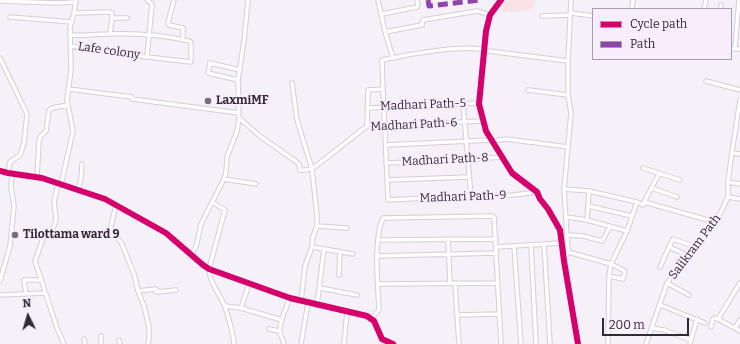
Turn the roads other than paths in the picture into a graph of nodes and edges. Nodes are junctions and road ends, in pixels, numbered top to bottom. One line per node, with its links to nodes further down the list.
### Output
1 (147, 0): 24 (street)
2 (174, 0): 25 (street)
3 (248, 0): 34 (street)
4 (378, 0): 12 (street)
5 (417, 0): 12 (street)
6 (501, 0): 13 (street)
7 (571, 0): 14 (street)
8 (739, 0): 27 (street)
9 (1, 1): 10 (street)
10 (76, 1): 11 (street)
11 (74, 13): 18 (street); 20 (street)
12 (382, 14): 21 (street)
13 (490, 14): 21 (street); 29 (street)
14 (571, 14): 15 (street); 16 (street); 33 (street)
15 (542, 16)
16 (592, 16)
17 (10, 17): 20 (street)
18 (112, 18): 19 (street); 22 (street)
19 (127, 18)
20 (72, 22): 23 (street)
21 (385, 32): 32 (street)
22 (110, 34): 23 (street); 24 (street)
23 (70, 35): 26 (street)
24 (148, 36): 25 (street); 30 (street)
25 (183, 39): 30 (street, Lafe colony)
26 (71, 46): 30 (street, Lafe colony); 38 (street)
27 (733, 48): 28 (street)
28 (740, 48)
29 (484, 49): 32 (street); 33 (street); 44 (street)
30 (147, 57)
31 (0, 58): 68 (street)
32 (393, 58): 39 (street)
33 (568, 60): 42 (street)
34 (240, 70): 35 (street); 35 (street)
35 (239, 79): 50 (street)
36 (706, 81): 41 (street)
37 (292, 83): 66 (street)
38 (68, 89): 47 (street); 50 (street)
39 (383, 89): 48 (street); 49 (street)
40 (528, 90): 42 (street)
41 (740, 90)
42 (568, 95): 58 (street)
43 (740, 100): 46 (street, Salikram Path)
44 (479, 103): 45 (street, Madhari Path-5); 51 (street)
45 (463, 104): 48 (street, Madhari Path-5); 52 (street)
46 (740, 105): 59 (street, Salikram Path)
47 (68, 106): 70 (street); 76 (street)
48 (384, 106): 49 (street, Madhari Path-5); 53 (street)
49 (368, 108): 54 (street)
50 (239, 116): 66 (street); 72 (street)
51 (483, 121): 52 (street, Madhari Path-6); 56 (street)
52 (465, 122): 53 (street, Madhari Path-6); 55 (street)
53 (385, 125): 54 (street, Madhari Path-6); 57 (street)
54 (367, 126): 66 (street, Madhari Path-6)
55 (467, 141): 56 (street); 57 (street); 62 (street)
56 (492, 141): 58 (street); 61 (street)
57 (386, 145): 63 (street)
58 (568, 147): 80 (street)
59 (732, 153): 60 (street); 75 (street, Salikram Path)
60 (740, 154)
61 (503, 157): 62 (street, Madhari Path-8); 83 (street)
62 (468, 160): 63 (street, Madhari Path-8); 71 (street)
63 (386, 163): 73 (street)
64 (82, 164): 81 (street)
65 (643, 168): 69 (street)
66 (312, 169): 97 (street)
67 (0, 171): 68 (street)
68 (10, 174): 70 (street); 129 (street)
69 (659, 174): 74 (street); 79 (street)
70 (37, 177): 76 (street)
71 (469, 177): 73 (street); 84 (street)
72 (224, 180): 77 (street); 88 (street)
73 (387, 180): 84 (street, Madhari Path-9)
74 (680, 180)
75 (728, 182): 78 (street); 86 (street, Salikram Path)
76 (59, 184): 81 (street); 128 (street)
77 (256, 184)
78 (740, 184)
79 (652, 188): 85 (street); 90 (street)
80 (564, 189): 82 (street); 93 (street)
81 (78, 190): 91 (street)
82 (589, 191): 89 (street); 92 (street)
83 (537, 192): 84 (street, Madhari Path-9); 105 (street)
84 (472, 196)
85 (677, 196)
86 (728, 197): 87 (street); 96 (street, Salikram Path)
87 (740, 199)
88 (212, 202): 117 (street); 125 (street)
89 (637, 202): 90 (street); 94 (street)
90 (644, 202): 96 (street)
91 (116, 205): 117 (street); 139 (street)
92 (588, 206): 94 (street); 95 (street)
93 (566, 216): 95 (street); 101 (street)
94 (632, 216): 100 (street)
95 (587, 220): 98 (street)
96 (715, 222): 109 (street, Salikram Path)
97 (317, 226): 99 (street); 110 (street)
98 (610, 227): 100 (street); 101 (street)
99 (347, 228)
100 (627, 231): 123 (street)
101 (568, 234): 115 (street)
102 (448, 239): 103 (street); 104 (street); 119 (street)
103 (496, 239): 104 (street); 111 (street)
104 (378, 240): 121 (street)
105 (561, 243): 106 (street); 122 (street)
106 (544, 244): 107 (street); 183 (street)
107 (531, 245): 108 (street); 182 (street)
108 (514, 246): 111 (street); 181 (street)
109 (693, 246): 112 (street); 120 (street, Salikram Path)
110 (312, 247): 113 (street); 146 (street)
111 (496, 247): 116 (street)
112 (669, 247): 120 (street); 124 (street)
113 (324, 249): 114 (street); 137 (street)
114 (340, 252): 118 (street); 126 (street)
115 (568, 252): 122 (street); 123 (street)
116 (497, 253): 119 (street); 132 (street)
117 (191, 254): 125 (street)
118 (353, 254)
119 (449, 254): 121 (street); 130 (street)
120 (687, 254): 133 (street, Salikram Path)
121 (378, 256): 136 (street)
122 (564, 261): 184 (street)
123 (611, 264): 127 (street); 127 (street)
124 (660, 267)
125 (208, 269): 135 (street); 150 (street)
126 (339, 275)
127 (609, 276): 185 (street)
128 (41, 280): 140 (street); 141 (street)
129 (0, 281)
130 (450, 282): 131 (street); 136 (street)
131 (455, 283): 132 (street); 154 (street)
132 (498, 283): 153 (street)
133 (667, 283): 144 (street); 149 (street, Salikram Path)
134 (740, 283): 157 (street)
135 (249, 284): 145 (street); 151 (street)
136 (377, 284): 155 (street)
137 (320, 288): 143 (street); 148 (street)
138 (176, 290): 139 (street)
139 (138, 291): 173 (street)
140 (45, 293): 141 (street); 170 (street)
141 (26, 294): 142 (street)
142 (0, 295)
143 (357, 295)
144 (689, 295)
145 (290, 298): 146 (street); 158 (street)
146 (301, 301): 147 (street)
147 (308, 303): 148 (street); 176 (street)
148 (317, 305): 152 (street)
149 (660, 305): 156 (street); 161 (street, Salikram Path)
150 (225, 306): 151 (street); 174 (street)
151 (241, 308): 158 (street)
152 (347, 312): 155 (street); 177 (street)
153 (500, 314): 154 (street); 180 (street)
154 (457, 315): 179 (street)
155 (371, 318): 178 (street)
156 (697, 319): 160 (street); 169 (street)
157 (718, 319): 162 (street); 163 (street)
158 (282, 320): 165 (street)
159 (740, 320): 163 (street)
160 (705, 323)
161 (653, 328): 169 (street); 186 (street, Salikram Path)
162 (711, 328)
163 (735, 328): 166 (street)
164 (269, 329): 165 (street)
165 (279, 331): 175 (street)
166 (740, 331)
167 (101, 336): 172 (street)
168 (84, 339): 171 (street)
169 (690, 342)
170 (64, 344)
171 (84, 344)
172 (101, 344)
173 (148, 344)
174 (234, 344)
175 (284, 344)
176 (301, 344)
177 (344, 344)
178 (390, 344)
179 (459, 344)
180 (501, 344)
181 (520, 344)
182 (536, 344)
183 (550, 344)
184 (578, 344)
185 (608, 344)
186 (646, 344)

